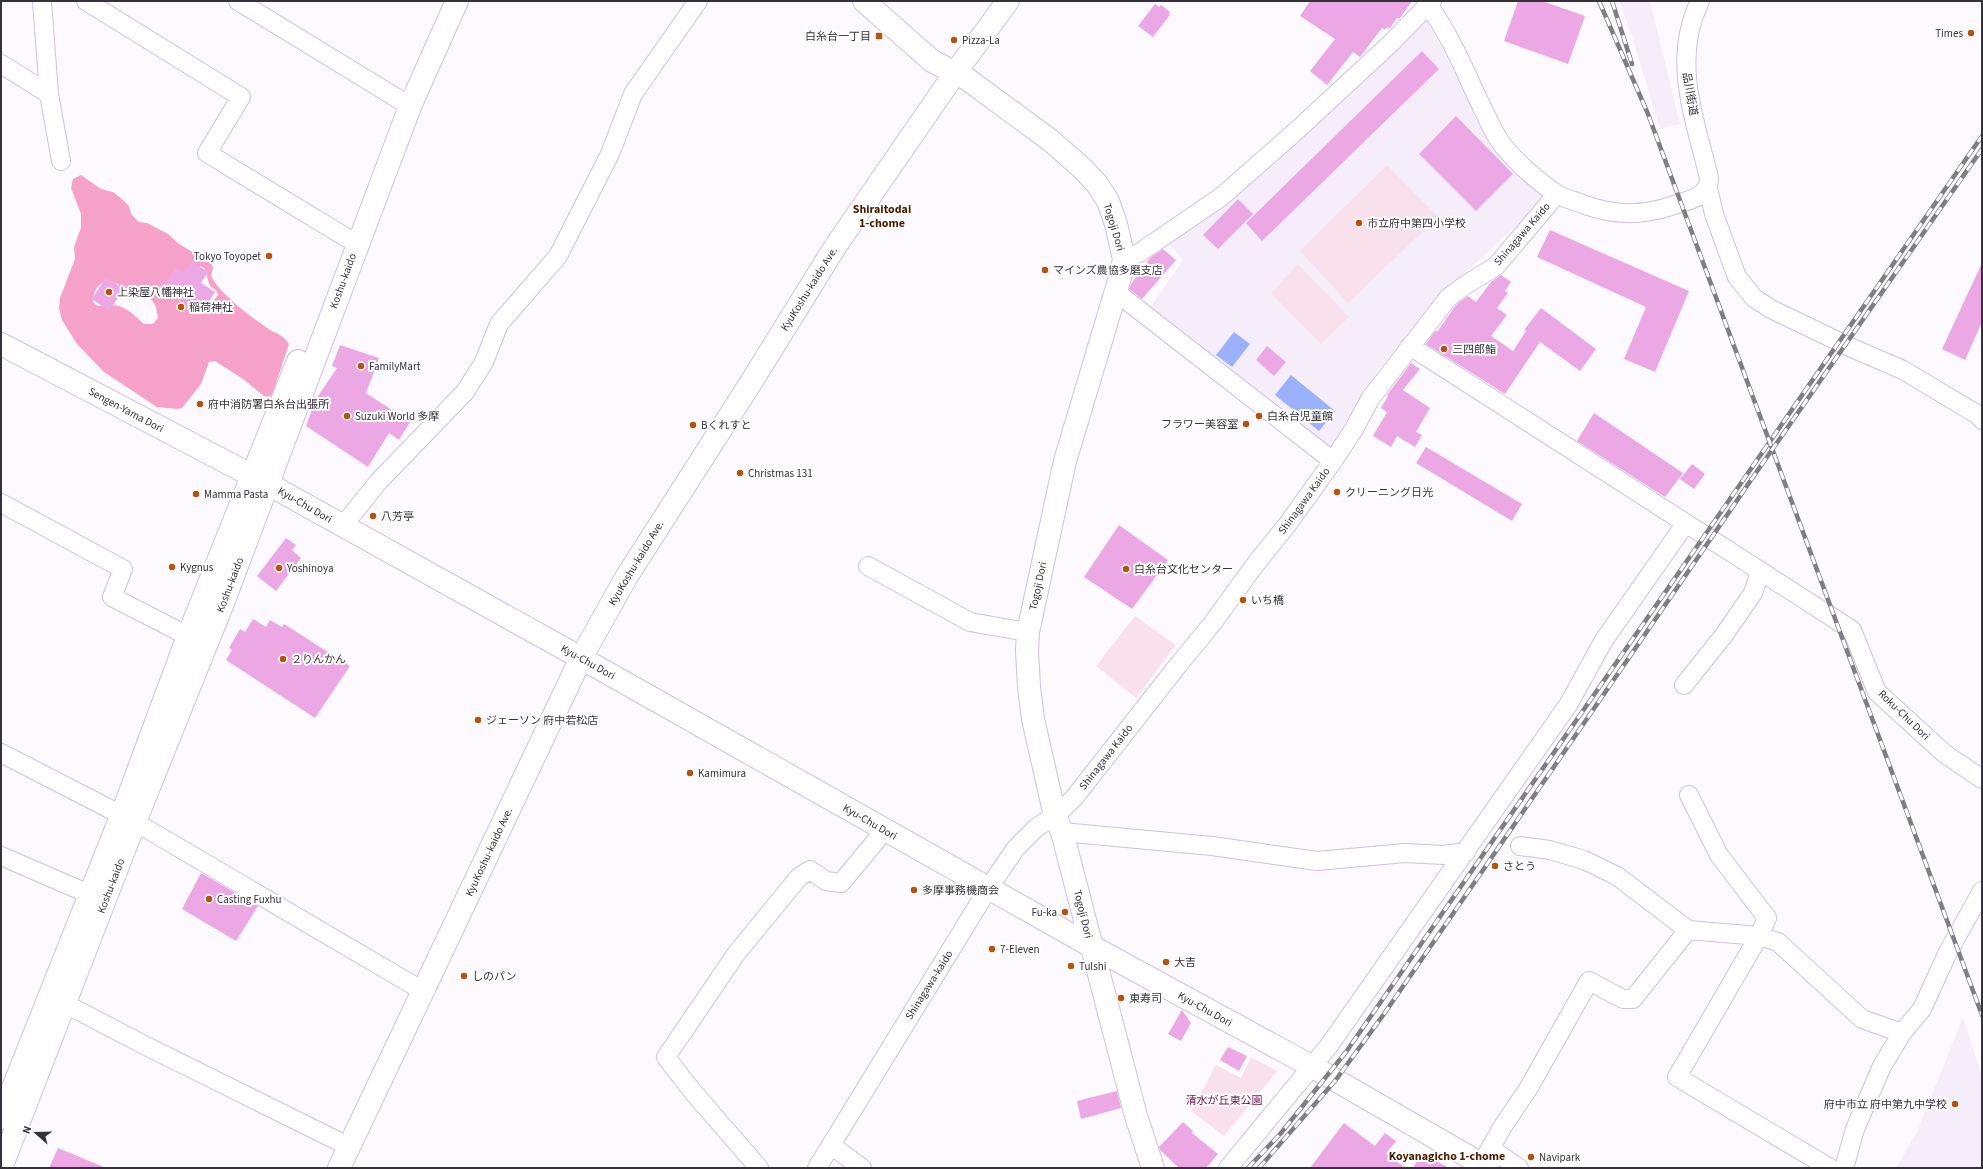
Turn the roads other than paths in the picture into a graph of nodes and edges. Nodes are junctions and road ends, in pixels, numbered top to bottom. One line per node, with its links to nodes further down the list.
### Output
1 (42, 1): 13 (street)
2 (86, 1): 18 (street)
3 (238, 1): 14 (street)
4 (441, 1): 14 (main road, Koshu-kaido)
5 (457, 1): 25 (main road, Koshu-kaido)
6 (698, 1): 28 (street)
7 (864, 1): 12 (main road, Togoji Dori)
8 (1008, 1): 12 (main road, KyuKoshu-kaido Ave.)
9 (1700, 1): 16 (street, 品川街道)
10 (1431, 4): 17 (street); 19 (street)
11 (1, 64): 13 (street)
12 (955, 73): 19 (main road, Togoji Dori); 33 (main road, KyuKoshu-kaido Ave.)
13 (49, 94): 15 (street)
14 (400, 100): 18 (main road, Koshu-kaido)
15 (61, 161)
16 (1708, 188): 17 (street); 23 (street, 品川街道)
17 (1557, 194): 22 (street, Shinagawa Kaido)
18 (346, 238): 25 (main road, Koshu-kaido)
19 (1124, 259): 20 (main road, Togoji Dori)
20 (1116, 293): 24 (street); 31 (main road, Togoji Dori)
21 (1, 344): 25 (main road, Sengen-Yama Dori)
22 (1410, 346): 24 (street, Shinagawa Kaido); 27 (street)
23 (1982, 420)
24 (1333, 461): 39 (street, Shinagawa Kaido)
25 (260, 480): 28 (main road, Kyu-Chu Dori); 32 (main road, Koshu-kaido); 38 (main road, Koshu-kaido)
26 (1, 503): 32 (street)
27 (1686, 523): 30 (street); 42 (street)
28 (342, 526): 33 (main road, Kyu-Chu Dori)
29 (868, 566): 31 (street)
30 (1760, 572): 34 (street); 36 (street, Roku-Chu Dori)
31 (1028, 632): 39 (main road, Togoji Dori)
32 (188, 636): 38 (main road, Koshu-kaido)
33 (581, 658): 40 (main road, Kyu-Chu Dori); 50 (main road, KyuKoshu-kaido Ave.)
34 (1684, 685)
35 (3, 751): 38 (street)
36 (1982, 779)
37 (1689, 795): 48 (street)
38 (128, 818): 46 (main road, Koshu-kaido); 50 (street); 51 (main road, Koshu-kaido)
39 (1059, 824): 42 (street); 44 (street, Shinagawa-kaido); 49 (main road, Togoji Dori)
40 (885, 830): 44 (main road, Kyu-Chu Dori); 60 (street)
41 (1520, 846): 47 (street)
42 (1466, 852): 53 (street)
43 (1, 856): 46 (street)
44 (988, 888): 49 (main road, Kyu-Chu Dori); 55 (street, Shinagawa-kaido)
45 (1982, 891): 52 (street)
46 (89, 894): 51 (main road, Koshu-kaido)
47 (1688, 930): 48 (street); 57 (street)
48 (1759, 936): 52 (street); 66 (street)
49 (1091, 946): 53 (main road, Kyu-Chu Dori); 63 (main road, Togoji Dori)
50 (423, 991): 56 (main road, KyuKoshu-kaido Ave.)
51 (58, 1000): 54 (main road, Koshu-kaido); 56 (street); 58 (main road, Koshu-kaido)
52 (1902, 1033): 67 (street)
53 (1311, 1066): 57 (main road, Kyu-Chu Dori); 64 (street)
54 (2, 1110)
55 (831, 1145): 61 (street, Shinagawa-kaido); 62 (street)
56 (350, 1146): 59 (main road, KyuKoshu-kaido Ave.)
57 (1483, 1166): 65 (street)
58 (1, 1168)
59 (339, 1168)
60 (759, 1168)
61 (817, 1168)
62 (862, 1168)
63 (1153, 1168)
64 (1228, 1168)
65 (1519, 1168)
66 (1830, 1168)
67 (1844, 1168)

